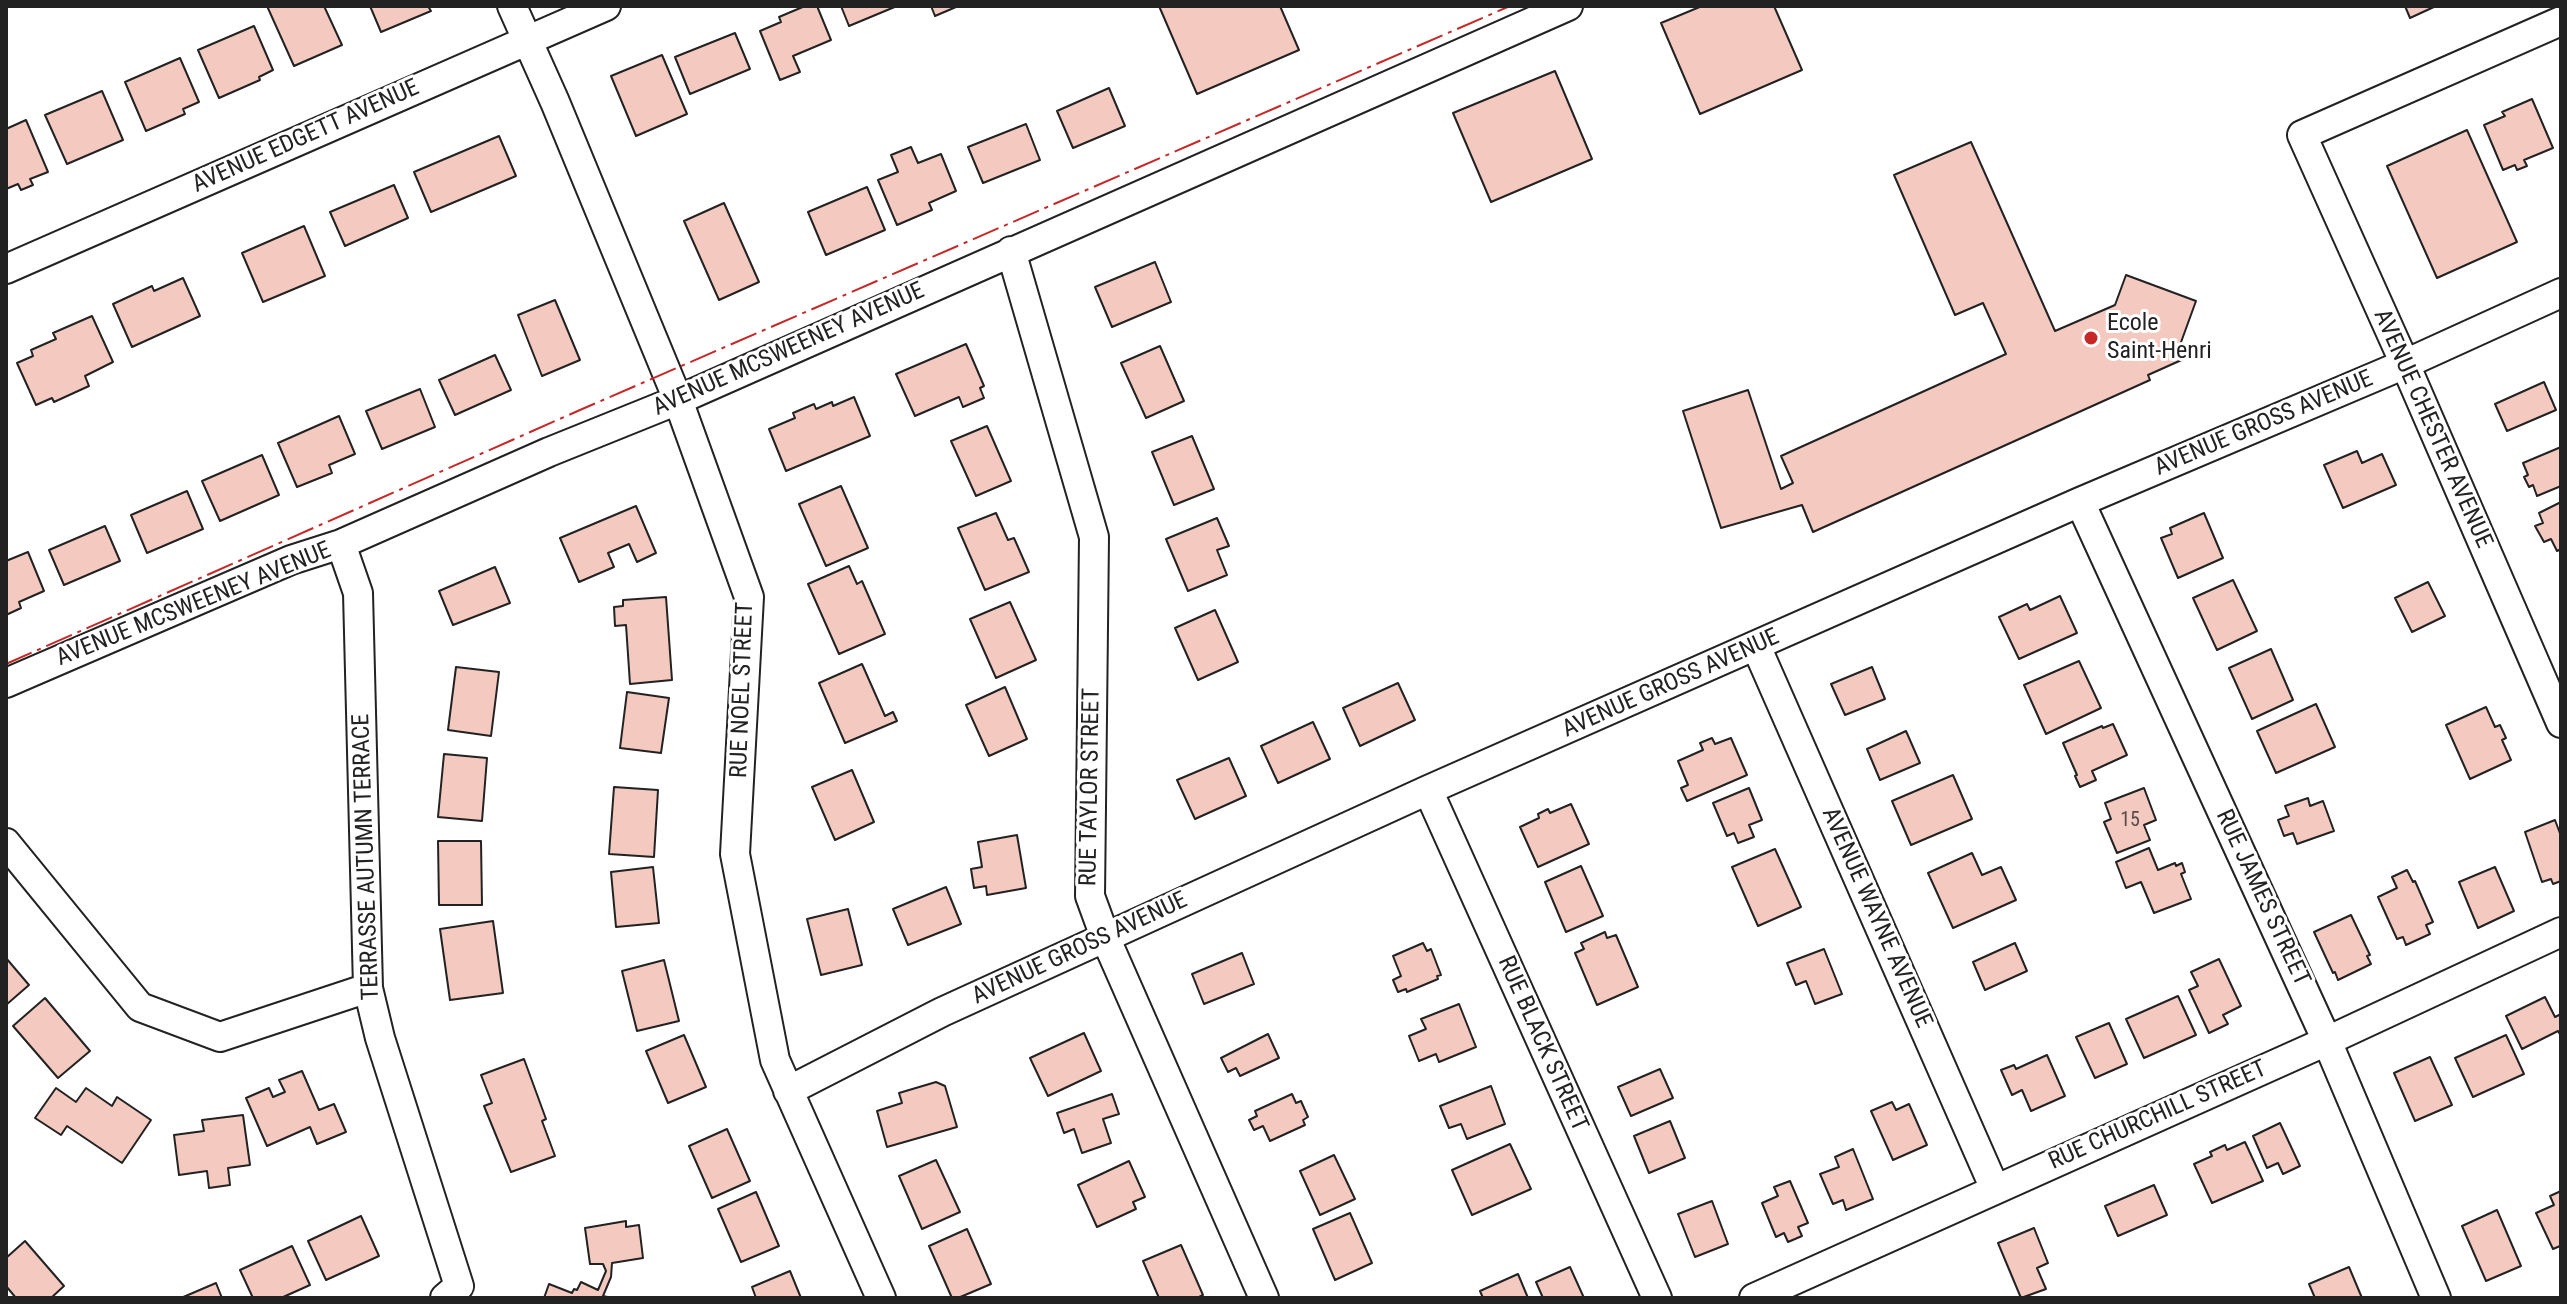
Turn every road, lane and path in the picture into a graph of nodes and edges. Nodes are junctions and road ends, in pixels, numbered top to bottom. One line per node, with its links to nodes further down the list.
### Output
1 (512, 6): 6 (street, RUE NOEL STREET)
2 (606, 6): 6 (street, AVENUE EDGETT AVENUE)
3 (1568, 6): 4 (street, AVENUE MCSWEENEY AVENUE)
4 (1536, 12): 7 (street, AVENUE MCSWEENEY AVENUE)
5 (2561, 21): 10 (street, AVENUE CHESTER AVENUE)
6 (527, 40): 8 (street, AVENUE EDGETT AVENUE); 11 (street, RUE NOEL STREET)
7 (1011, 251): 11 (street, AVENUE MCSWEENEY AVENUE); 20 (street, RUE TAYLOR STREET)
8 (6, 269)
9 (2561, 293): 10 (street, AVENUE GROSS AVENUE)
10 (2405, 364): 12 (street, AVENUE GROSS AVENUE); 16 (street, AVENUE CHESTER AVENUE)
11 (678, 400): 13 (street, AVENUE MCSWEENEY AVENUE); 23 (street, RUE NOEL STREET)
12 (2080, 502): 14 (street, AVENUE GROSS AVENUE); 22 (street, RUE JAMES STREET)
13 (341, 544): 15 (street, AVENUE MCSWEENEY AVENUE); 21 (street, TERRASSE AUTUMN TERRACE)
14 (1756, 646): 17 (street, AVENUE GROSS AVENUE); 24 (street, AVENUE WAYNE AVENUE)
15 (6, 683)
16 (2561, 723)
17 (1428, 790): 20 (street, AVENUE GROSS AVENUE); 28 (street, RUE BLACK STREET)
18 (6, 843): 21 (street)
19 (2561, 932): 22 (street, RUE CHURCHILL STREET)
20 (1105, 937): 23 (street, AVENUE GROSS AVENUE); 27 (street, RUE TAYLOR STREET)
21 (368, 988): 25 (street, TERRASSE AUTUMN TERRACE)
22 (2327, 1041): 24 (street, RUE CHURCHILL STREET); 30 (street, RUE JAMES STREET)
23 (788, 1091): 26 (street, RUE NOEL STREET)
24 (1995, 1189): 29 (street, RUE CHURCHILL STREET)
25 (445, 1298)
26 (881, 1298)
27 (1264, 1298)
28 (1657, 1298)
29 (1754, 1298)
30 (2436, 1298)

